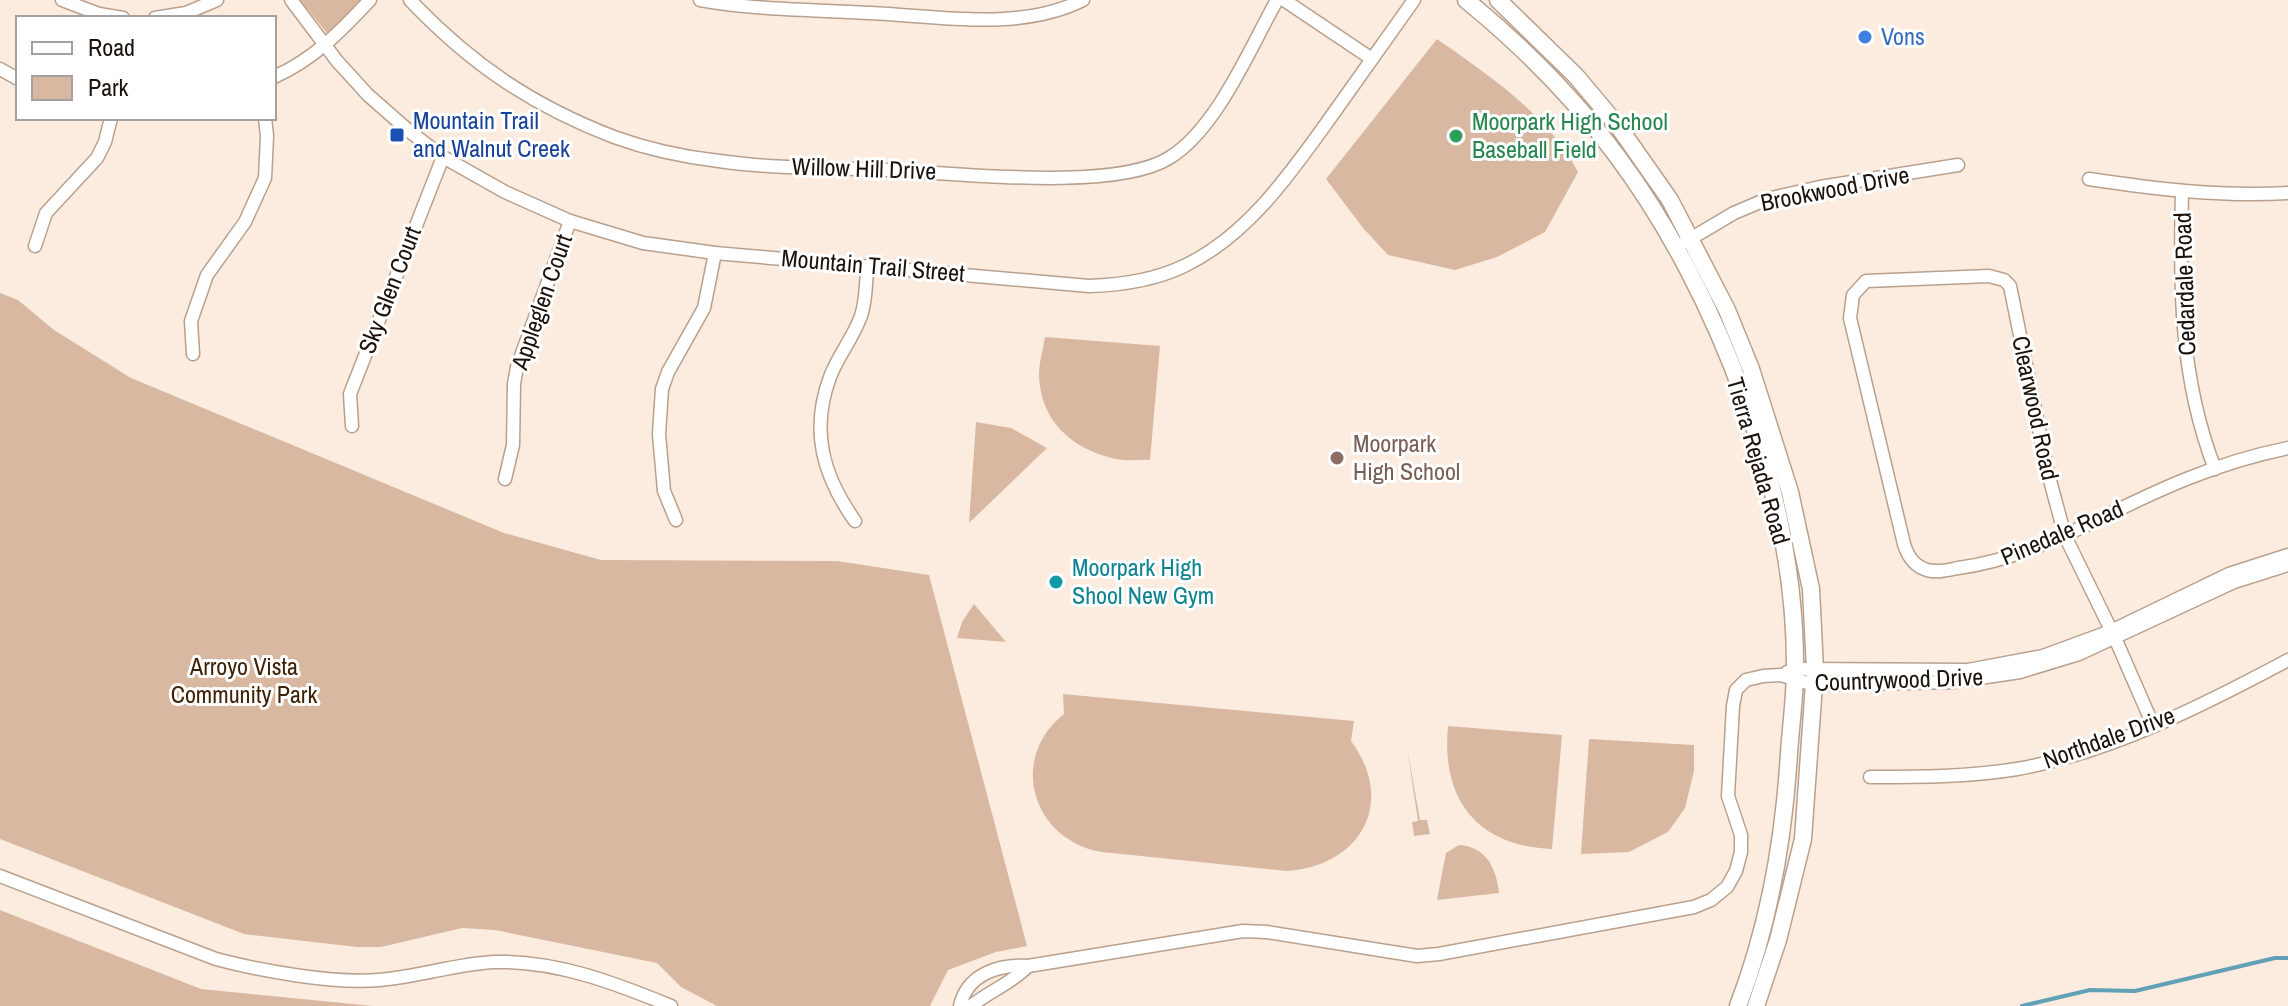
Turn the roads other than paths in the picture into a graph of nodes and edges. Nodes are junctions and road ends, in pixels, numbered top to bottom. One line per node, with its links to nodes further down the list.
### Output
1 (62, 0): 13 (street)
2 (217, 0): 14 (street)
3 (291, 0): 15 (street, Mountain Trail Street)
4 (370, 0): 15 (street)
5 (410, 0): 8 (street, Willow Hill Drive)
6 (700, 0): 7 (street)
7 (1083, 0)
8 (1277, 0)
9 (1284, 0): 16 (street)
10 (1414, 0): 16 (street, Mountain Trail Street)
11 (1466, 0): 28 (main road, Tierra Rejada Road)
12 (1498, 0): 26 (main road, Tierra Rejada Road)
13 (111, 16)
14 (167, 16)
15 (326, 46): 17 (street); 20 (street, Mountain Trail Street)
16 (1372, 59): 30 (street, Mountain Trail Street)
17 (276, 76)
18 (110, 120): 27 (street)
19 (265, 120): 32 (street)
20 (443, 157): 25 (street, Mountain Trail Street); 33 (street, Sky Glen Court)
21 (1958, 165): 26 (street, Brookwood Drive)
22 (2089, 179): 23 (street)
23 (2182, 191): 24 (street); 35 (street, Cedardale Road)
24 (2288, 193)
25 (570, 221): 29 (street, Mountain Trail Street); 36 (street, Appleglen Court)
26 (1692, 239): 28 (street, Brookwood Drive); 45 (main road, Tierra Rejada Road)
27 (35, 246)
28 (1675, 248): 44 (main road, Tierra Rejada Road)
29 (715, 253): 30 (street, Mountain Trail Street); 37 (street)
30 (867, 268): 38 (street)
31 (1853, 295): 39 (street, Clearwood Road); 39 (street, Pinedale Road)
32 (193, 354)
33 (352, 426)
34 (2288, 448): 35 (street, Pinedale Road)
35 (2215, 469): 39 (street, Pinedale Road)
36 (505, 479)
37 (676, 520)
38 (855, 521)
39 (2065, 536): 42 (street, Clearwood Road)
40 (2288, 555): 42 (street, Countrywood Drive)
41 (2288, 565): 42 (street, Countrywood Drive)
42 (2113, 634): 45 (street, Countrywood Drive); 46 (street, Clearwood Road)
43 (2288, 660): 46 (street, Northdale Drive)
44 (1790, 675): 45 (street, Countrywood Drive); 49 (street); 53 (main road, Tierra Rejada Road)
45 (1815, 678): 54 (main road, Tierra Rejada Road)
46 (2153, 725): 47 (street, Northdale Drive)
47 (1870, 777)
48 (0, 876): 50 (street)
49 (1028, 966): 51 (street); 52 (street)
50 (671, 1006)
51 (960, 1006)
52 (971, 1006)
53 (1738, 1006)
54 (1756, 1006)

